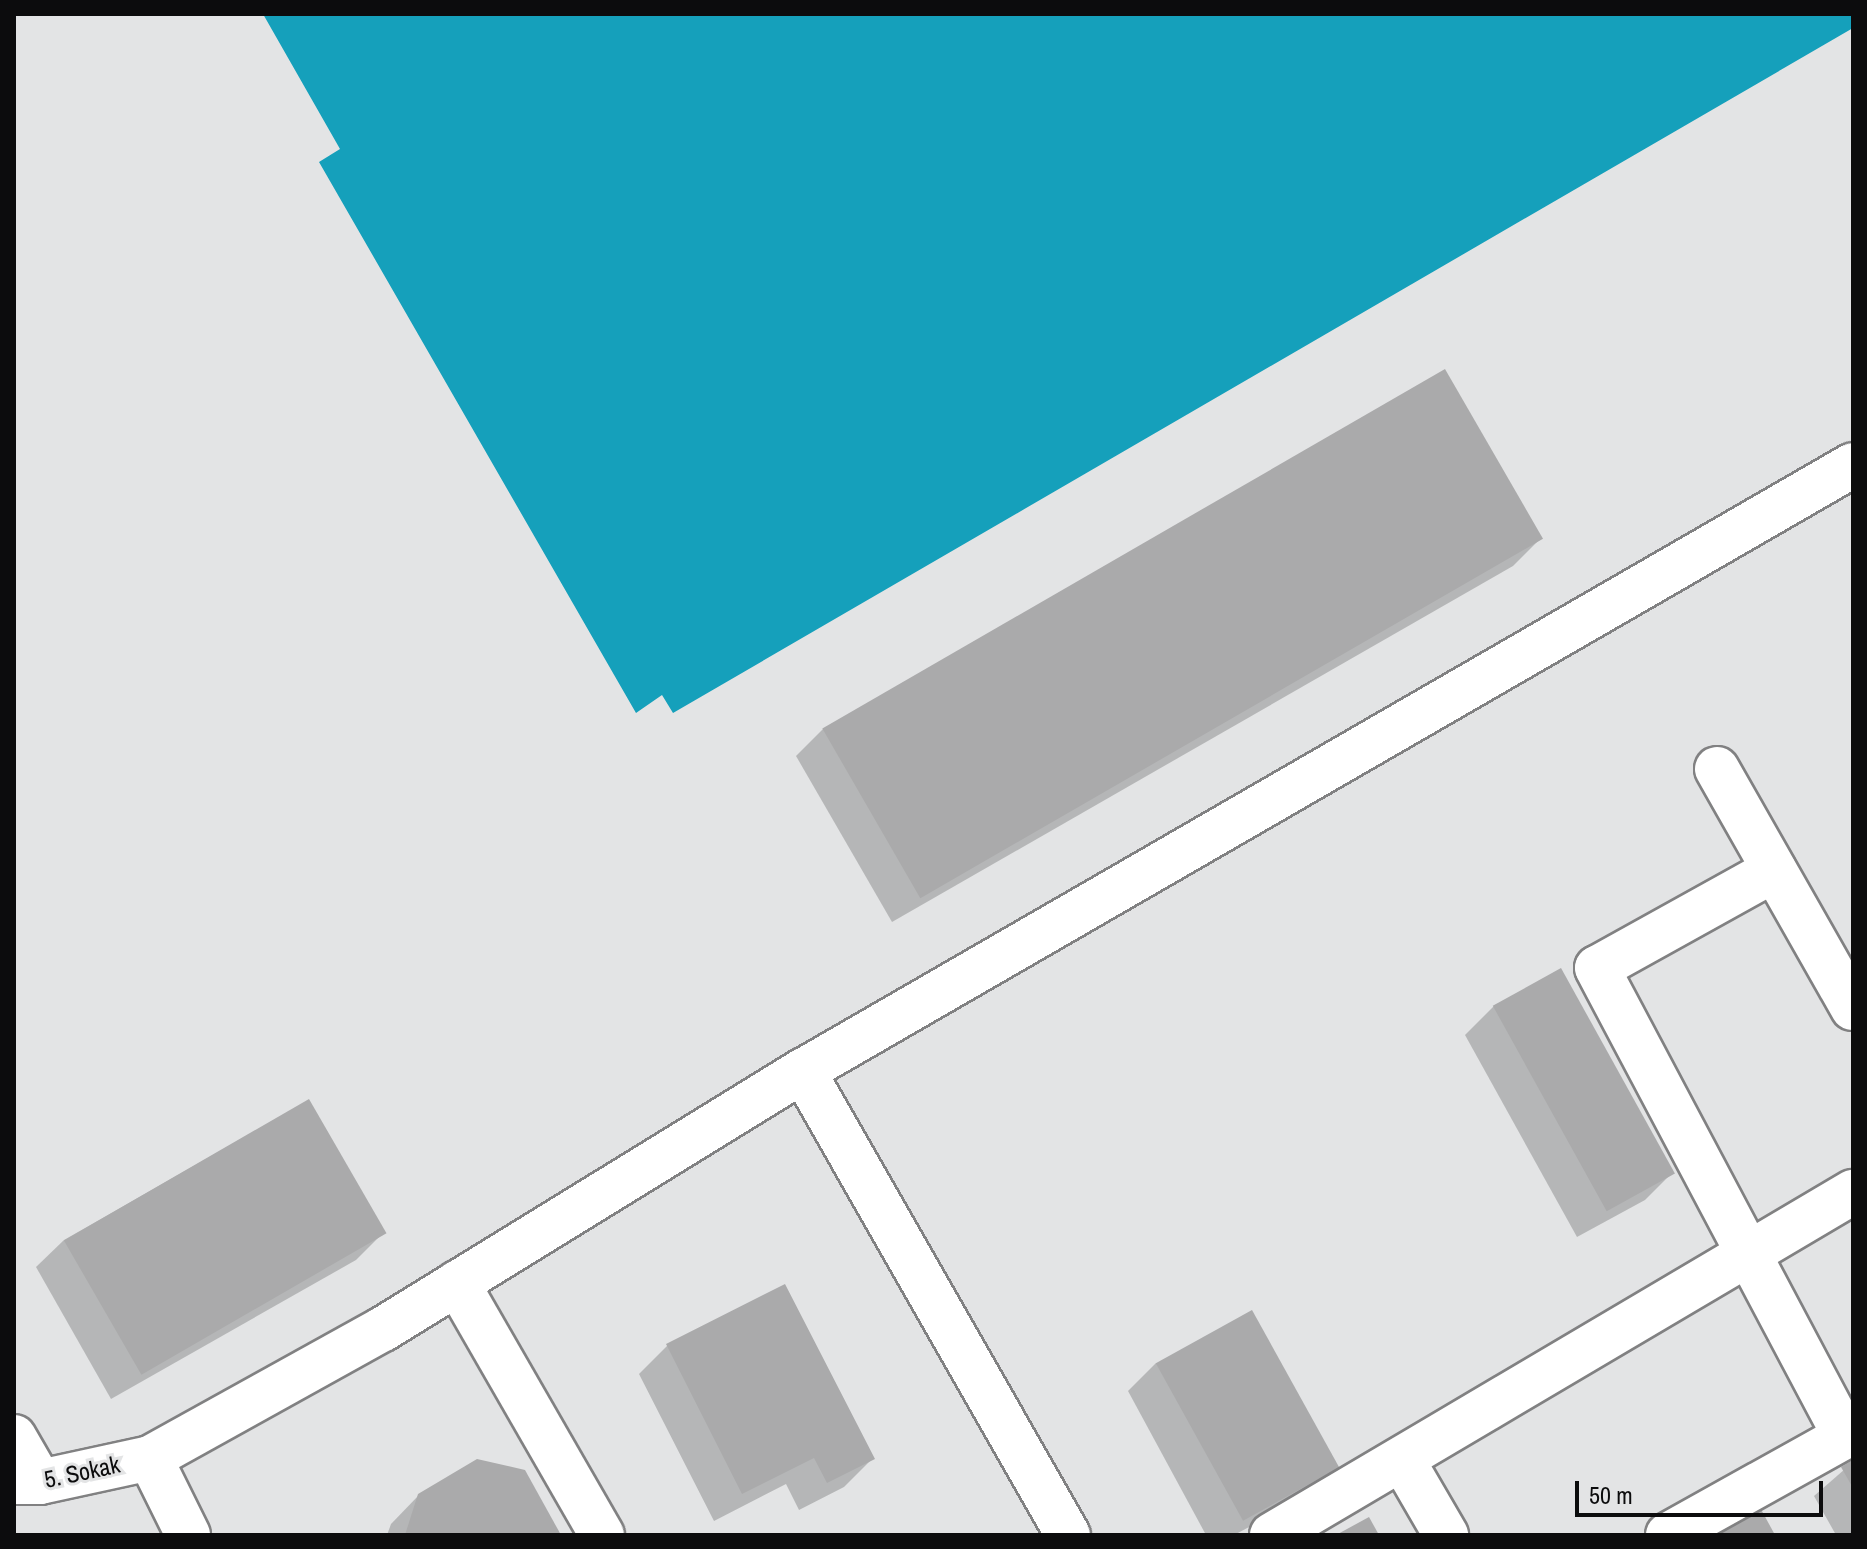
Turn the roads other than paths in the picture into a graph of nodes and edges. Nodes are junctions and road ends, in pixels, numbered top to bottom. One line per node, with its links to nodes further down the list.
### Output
1 (1853, 465): 5 (street, 5. Sokak)
2 (1717, 769): 3 (street)
3 (1774, 870): 4 (street); 7 (street)
4 (1853, 1008)
5 (803, 1071): 8 (street, 5. Sokak); 16 (street)
6 (1853, 1192): 7 (street)
7 (1747, 1255): 9 (street); 12 (street)
8 (457, 1283): 11 (street, 5. Sokak); 15 (street)
9 (1849, 1434): 19 (street)
10 (14, 1437): 13 (street)
11 (150, 1458): 13 (street, 5. Sokak); 14 (street)
12 (1403, 1461): 17 (street); 18 (street)
13 (27, 1482)
14 (174, 1527)
15 (602, 1535)
16 (1068, 1535)
17 (1272, 1535)
18 (1446, 1535)
19 (1668, 1535)

